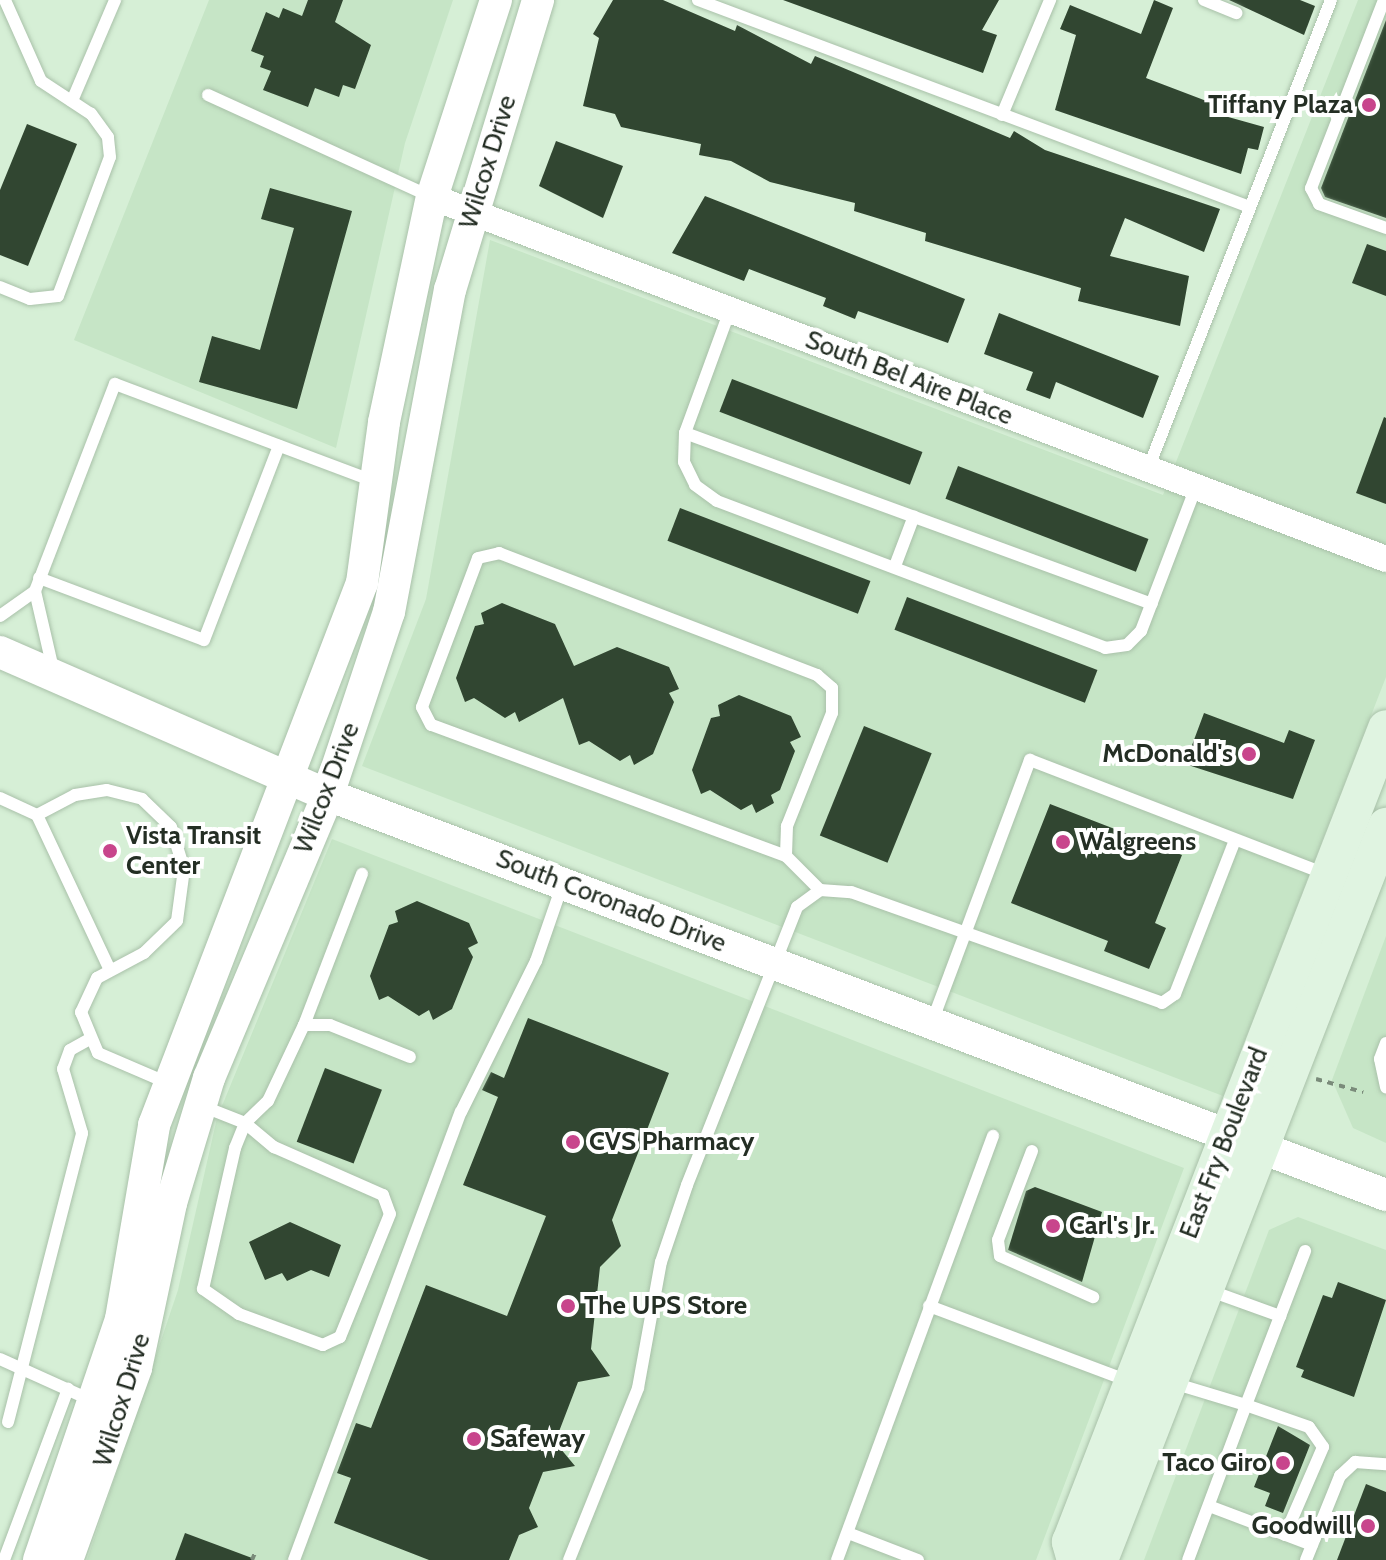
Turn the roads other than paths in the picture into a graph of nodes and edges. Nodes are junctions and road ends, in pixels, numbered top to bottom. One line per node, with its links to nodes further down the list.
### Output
1 (5, 0): 13 (lane)
2 (115, 0): 13 (lane)
3 (496, 0): 15 (street, Wilcox Drive)
4 (538, 0): 17 (street, Wilcox Drive)
5 (698, 0): 10 (lane)
6 (1050, 0): 14 (lane)
7 (1204, 0): 11 (lane)
8 (1331, 0): 16 (lane)
9 (1384, 0): 18 (lane)
10 (719, 4): 14 (lane)
11 (1237, 13)
12 (208, 95): 15 (lane)
13 (72, 101): 19 (lane)
14 (1002, 115): 16 (lane)
15 (432, 197): 17 (street, South Bel Aire Place); 24 (street, Wilcox Drive)
16 (1247, 206): 23 (lane)
17 (471, 212): 20 (street, South Bel Aire Place); 36 (street, Wilcox Drive)
18 (1386, 228)
19 (0, 287)
20 (730, 310): 21 (lane); 23 (street, South Bel Aire Place)
21 (685, 433): 26 (lane); 28 (lane)
22 (279, 446): 24 (lane); 29 (lane); 29 (lane)
23 (1148, 469): 25 (street, South Bel Aire Place)
24 (376, 482): 35 (street, Wilcox Drive)
25 (1196, 487): 27 (street, South Bel Aire Place); 30 (lane)
26 (914, 516): 28 (lane); 30 (lane)
27 (1386, 559)
28 (895, 566): 30 (lane)
29 (37, 584): 31 (lane); 33 (lane)
30 (1152, 604)
31 (0, 616)
32 (4, 662): 33 (street, South Coronado Drive)
33 (55, 681): 35 (street, South Coronado Drive)
34 (1386, 728): 43 (main road, East Fry Boulevard)
35 (285, 778): 36 (street, South Coronado Drive); 54 (street, Wilcox Drive)
36 (328, 795): 44 (street, South Coronado Drive); 56 (street, Wilcox Drive)
37 (0, 798): 38 (lane)
38 (37, 815): 48 (lane); 48 (lane)
39 (1386, 826): 60 (main road, East Fry Boulevard)
40 (1235, 840): 43 (lane); 46 (lane); 46 (lane)
41 (786, 856): 41 (lane); 45 (lane)
42 (362, 874): 50 (lane)
43 (1328, 875): 58 (main road, East Fry Boulevard)
44 (563, 883): 47 (street, South Coronado Drive); 83 (lane)
45 (820, 890): 46 (lane); 47 (lane)
46 (964, 936): 49 (lane)
47 (776, 963): 49 (street, South Coronado Drive); 84 (lane)
48 (109, 968): 51 (lane)
49 (932, 1022): 58 (street, South Coronado Drive)
50 (304, 1025): 53 (lane); 57 (lane)
51 (88, 1040): 54 (lane); 69 (lane)
52 (1386, 1043): 55 (lane)
53 (410, 1057)
54 (170, 1084): 72 (street, Wilcox Drive)
55 (1386, 1087)
56 (200, 1106): 57 (lane); 72 (street, Wilcox Drive)
57 (245, 1123): 57 (lane)
58 (1229, 1133): 60 (street, South Coronado Drive); 70 (main road, East Fry Boulevard)
59 (993, 1136): 66 (lane)
60 (1263, 1145): 62 (street, South Coronado Drive); 64 (main road, East Fry Boulevard)
61 (1032, 1151): 65 (lane)
62 (1386, 1195)
63 (1305, 1251): 67 (lane)
64 (1208, 1290): 67 (lane); 71 (main road, East Fry Boulevard)
65 (1093, 1297)
66 (929, 1306): 70 (lane); 77 (lane)
67 (1280, 1316): 73 (lane)
68 (0, 1359): 69 (lane)
69 (27, 1368): 72 (lane); 74 (lane)
70 (1132, 1382): 87 (main road, East Fry Boulevard)
71 (1173, 1383): 73 (lane); 88 (main road, East Fry Boulevard)
72 (96, 1401): 80 (lane); 81 (street, Wilcox Drive); 82 (street, Wilcox Drive)
73 (1246, 1405): 76 (lane); 78 (lane)
74 (8, 1422)
75 (1386, 1464): 79 (lane)
76 (1209, 1506): 78 (lane); 89 (lane)
77 (848, 1533): 85 (lane); 86 (lane)
78 (1285, 1535): 79 (lane)
79 (1312, 1545): 90 (lane)
80 (4, 1560)
81 (39, 1560)
82 (67, 1560)
83 (294, 1560)
84 (569, 1560)
85 (837, 1560)
86 (918, 1560)
87 (1075, 1560)
88 (1100, 1560)
89 (1188, 1560)
90 (1306, 1560)

